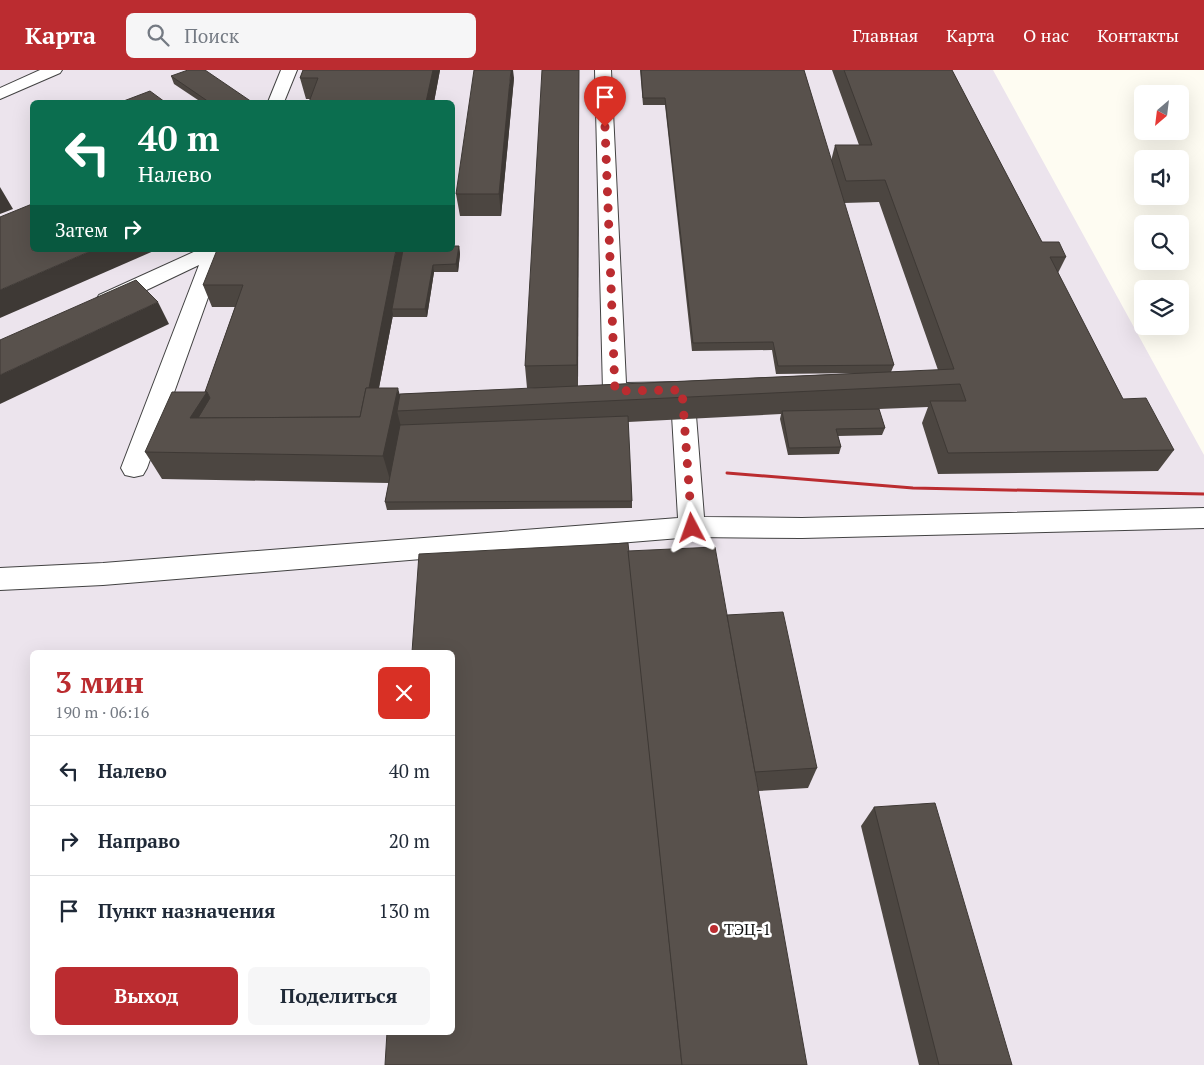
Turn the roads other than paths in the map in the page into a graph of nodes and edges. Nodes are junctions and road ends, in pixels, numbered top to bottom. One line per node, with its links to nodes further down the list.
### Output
1 (54, 70): 4 (street)
2 (289, 70): 5 (street)
3 (603, 70): 11 (street)
4 (0, 94)
5 (277, 100)
6 (211, 252): 8 (street)
7 (214, 252): 9 (street)
8 (93, 306)
9 (134, 468)
10 (1204, 518): 11 (street)
11 (692, 528): 12 (street)
12 (0, 579)

